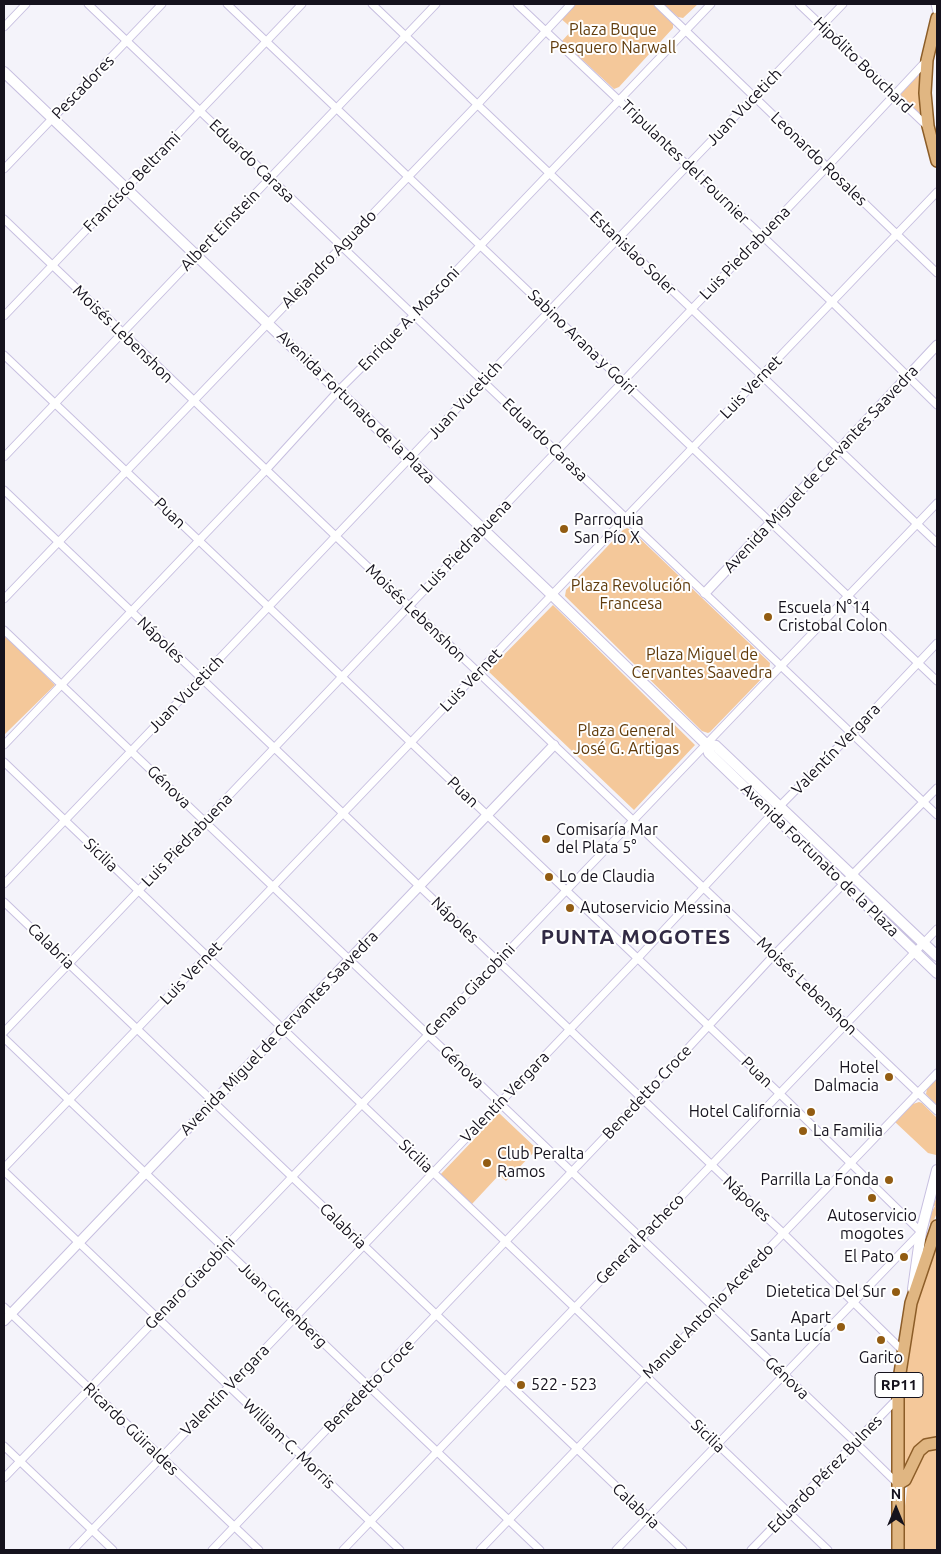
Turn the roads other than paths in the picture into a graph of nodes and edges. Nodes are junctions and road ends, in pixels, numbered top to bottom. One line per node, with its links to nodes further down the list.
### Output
1 (26, 4): 18 (street)
2 (88, 4): 22 (street, Eduardo Carasa)
3 (162, 4): 22 (street, Pescadores)
4 (227, 4): 23 (street, Sabino Arana y Goiri)
5 (302, 4): 23 (street, Francisco Beltrami)
6 (372, 4): 21 (street, Estanislao Soler)
7 (436, 4): 21 (street, Albert Einstein)
8 (518, 4): 19 (street, Tripulantes del Fournier)
9 (571, 4): 19 (street, Alejandro Aguado)
10 (658, 4): 20 (street, Leonardo Rosales)
11 (711, 4): 20 (street, Enrique A. Mosconi)
12 (799, 4): 17 (street, Hipólito Bouchard)
13 (843, 4): 17 (street, Juan Vucetich)
14 (935, 4): 15 (street)
15 (937, 12)
16 (937, 18): 24 (main road)
17 (822, 26): 26 (street, Hipólito Bouchard); 27 (street, Juan Vucetich)
18 (4, 27)
19 (546, 31): 28 (street, Tripulantes del Fournier); 29 (street, Alejandro Aguado)
20 (686, 31): 27 (street, Leonardo Rosales); 28 (street, Enrique A. Mosconi)
21 (405, 36): 29 (street, Estanislao Soler); 30 (street, Albert Einstein)
22 (126, 41): 31 (street, Eduardo Carasa); 32 (street, Pescadores)
23 (266, 41): 30 (street, Sabino Arana y Goiri); 31 (street, Francisco Beltrami)
24 (927, 60): 26 (street, Luis Piedrabuena); 33 (main road)
25 (4, 72): 32 (main road, Avenida Fortunato de la Plaza)
26 (894, 95): 33 (street, Hipólito Bouchard); 36 (street, Luis Piedrabuena)
27 (754, 96): 35 (street, Juan Vucetich); 36 (street, Leonardo Rosales)
28 (619, 100): 35 (street, Tripulantes del Fournier); 38 (street, Enrique A. Mosconi)
29 (477, 104): 38 (street, Estanislao Soler); 39 (street, Alejandro Aguado)
30 (337, 108): 39 (street, Sabino Arana y Goiri); 40 (street, Albert Einstein)
31 (200, 111): 40 (street, Eduardo Carasa); 41 (street, Francisco Beltrami)
32 (53, 118): 37 (street, Pescadores); 41 (main road, Avenida Fortunato de la Plaza)
33 (928, 126): 34 (main road)
34 (937, 161)
35 (688, 165): 45 (street, Tripulantes del Fournier); 46 (street, Juan Vucetich)
36 (827, 167): 44 (street, Leonardo Rosales); 45 (street, Luis Piedrabuena)
37 (4, 170)
38 (550, 173): 46 (street, Estanislao Soler); 47 (street, Enrique A. Mosconi)
39 (408, 176): 47 (street, Sabino Arana y Goiri); 48 (street, Alejandro Aguado)
40 (270, 178): 48 (street, Eduardo Carasa); 49 (street, Albert Einstein)
41 (126, 188): 49 (main road, Avenida Fortunato de la Plaza); 50 (street, Francisco Beltrami)
42 (937, 192): 44 (street, Luis Vernet)
43 (4, 219): 50 (street, Moisés Lebenshon)
44 (896, 233): 51 (street, Leonardo Rosales); 52 (street, Luis Vernet)
45 (762, 236): 52 (street, Tripulantes del Fournier); 53 (street, Luis Piedrabuena)
46 (618, 239): 53 (street, Estanislao Soler); 54 (street, Juan Vucetich)
47 (481, 245): 54 (street, Sabino Arana y Goiri); 55 (street, Enrique A. Mosconi)
48 (342, 246): 55 (street, Eduardo Carasa); 57 (street, Alejandro Aguado)
49 (197, 255): 57 (main road, Avenida Fortunato de la Plaza); 58 (street, Albert Einstein)
50 (52, 266): 56 (street, Francisco Beltrami); 58 (street, Moisés Lebenshon)
51 (937, 273)
52 (832, 302): 61 (street, Luis Vernet); 62 (street, Tripulantes del Fournier)
53 (692, 309): 61 (street, Estanislao Soler); 64 (street, Luis Piedrabuena)
54 (549, 311): 63 (street, Juan Vucetich); 64 (street, Sabino Arana y Goiri)
55 (414, 315): 63 (street, Eduardo Carasa); 65 (street, Enrique A. Mosconi)
56 (4, 316)
57 (268, 323): 65 (main road, Avenida Fortunato de la Plaza); 66 (street, Alejandro Aguado)
58 (122, 333): 66 (street, Moisés Lebenshon); 67 (street, Albert Einstein)
59 (937, 345): 62 (street, Avenida Miguel de Cervantes Saavedra)
60 (4, 355): 67 (street, Puan)
61 (762, 376): 69 (street, Luis Vernet); 70 (street, Estanislao Soler)
62 (908, 377): 68 (street, Tripulantes del Fournier); 70 (street, Avenida Miguel de Cervantes Saavedra)
63 (483, 381): 71 (street, Eduardo Carasa); 73 (street, Juan Vucetich)
64 (623, 381): 69 (street, Sabino Arana y Goiri); 71 (street, Luis Piedrabuena)
65 (338, 391): 73 (main road, Avenida Fortunato de la Plaza); 74 (street, Enrique A. Mosconi)
66 (194, 401): 74 (street, Moisés Lebenshon); 75 (street, Alejandro Aguado)
67 (55, 404): 72 (street, Albert Einstein); 75 (street, Puan)
68 (937, 405)
69 (693, 448): 78 (street, Luis Vernet); 79 (street, Sabino Arana y Goiri)
70 (840, 450): 79 (street, Avenida Miguel de Cervantes Saavedra); 80 (street, Estanislao Soler)
71 (556, 451): 78 (street, Eduardo Carasa); 81 (street, Luis Piedrabuena)
72 (4, 457)
73 (409, 459): 81 (main road, Avenida Fortunato de la Plaza); 82 (street, Juan Vucetich)
74 (266, 470): 82 (street, Moisés Lebenshon); 83 (street, Enrique A. Mosconi)
75 (126, 471): 83 (street, Puan); 84 (street, Alejandro Aguado)
76 (4, 490): 84 (street, Nápoles)
77 (937, 503): 80 (street, Genaro Giacobini)
78 (626, 518): 86 (street, Eduardo Carasa); 87 (street, Luis Vernet)
79 (771, 522): 86 (street, Avenida Miguel de Cervantes Saavedra); 88 (street, Sabino Arana y Goiri)
80 (917, 524): 85 (street, Estanislao Soler); 88 (street, Genaro Giacobini)
81 (482, 528): 87 (main road, Avenida Fortunato de la Plaza); 90 (street, Luis Piedrabuena)
82 (336, 536): 90 (street, Moisés Lebenshon); 91 (street, Juan Vucetich)
83 (199, 540): 91 (street, Puan); 92 (street, Enrique A. Mosconi)
84 (58, 542): 89 (street, Alejandro Aguado); 92 (street, Nápoles)
85 (937, 543)
86 (705, 592): 96 (street, Eduardo Carasa)
87 (552, 595): 97 (street, Luis Vernet); 104 (main road, Avenida Fortunato de la Plaza)
88 (848, 596): 95 (street, Sabino Arana y Goiri); 96 (street, Genaro Giacobini)
89 (4, 599)
90 (409, 606): 97 (street, Moisés Lebenshon); 98 (street, Luis Piedrabuena)
91 (269, 607): 98 (street, Puan); 99 (street, Juan Vucetich)
92 (131, 612): 99 (street, Nápoles); 101 (street, Enrique A. Mosconi)
93 (4, 630): 101 (street, Génova)
94 (937, 643): 95 (street, Valentín Vergara)
95 (919, 663): 100 (street, Sabino Arana y Goiri); 102 (street, Valentín Vergara)
96 (781, 666): 102 (street, Eduardo Carasa); 104 (street, Genaro Giacobini)
97 (478, 672): 103 (street, Luis Vernet); 106 (street, Moisés Lebenshon)
98 (342, 676): 103 (street, Puan); 107 (street, Luis Piedrabuena)
99 (201, 678): 107 (street, Nápoles); 108 (street, Juan Vucetich)
100 (937, 681)
101 (61, 685): 105 (street, Enrique A. Mosconi); 108 (street, Génova)
102 (852, 733): 111 (street, Eduardo Carasa); 112 (street, Valentín Vergara)
103 (412, 743): 113 (street, Luis Vernet); 114 (street, Puan)
104 (706, 744): 112 (main road, Avenida Fortunato de la Plaza); 117 (street, Genaro Giacobini)
105 (4, 745)
106 (554, 745): 114 (street, Avenida Miguel de Cervantes Saavedra); 117 (street, Moisés Lebenshon)
107 (274, 748): 113 (street, Nápoles); 118 (street, Luis Piedrabuena)
108 (131, 751): 116 (street, Juan Vucetich); 118 (street, Génova)
109 (4, 762): 116 (street, Sicilia)
110 (937, 788): 111 (street, Benedetto Croce)
111 (924, 802): 115 (street, Eduardo Carasa); 119 (street, Benedetto Croce)
112 (776, 810): 119 (main road, Avenida Fortunato de la Plaza); 120 (main road, Avenida Fortunato de la Plaza); 124 (street, Valentín Vergara)
113 (344, 814): 122 (street, Nápoles); 123 (street, Luis Vernet)
114 (487, 815): 122 (street, Avenida Miguel de Cervantes Saavedra); 126 (street, Puan)
115 (937, 815)
116 (65, 820): 121 (street, Juan Vucetich); 125 (street, Sicilia)
117 (633, 820): 124 (street, Moisés Lebenshon); 126 (street, Genaro Giacobini)
118 (204, 821): 123 (street, Génova); 125 (street, Luis Piedrabuena)
119 (852, 875): 120 (street, Benedetto Croce); 129 (main road, Avenida Fortunato de la Plaza)
120 (844, 883): 130 (main road, Avenida Fortunato de la Plaza); 131 (street, Benedetto Croce)
121 (4, 884)
122 (419, 886): 135 (street, Avenida Miguel de Cervantes Saavedra); 136 (street, Nápoles)
123 (273, 887): 132 (street, Luis Vernet); 135 (street, Génova)
124 (704, 887): 131 (street, Moisés Lebenshon); 134 (street, Valentín Vergara)
125 (138, 890): 132 (street, Sicilia); 137 (street, Luis Piedrabuena)
126 (566, 890): 134 (street, Puan); 136 (street, Genaro Giacobini)
127 (4, 902): 137 (street, Calabria)
128 (937, 929): 129 (street, General Pacheco)
129 (923, 943): 130 (street, General Pacheco); 133 (main road, Avenida Fortunato de la Plaza)
130 (914, 952): 138 (main road, Avenida Fortunato de la Plaza); 139 (street, General Pacheco)
131 (774, 955): 139 (street, Moisés Lebenshon); 140 (street, Benedetto Croce)
132 (207, 956): 141 (street, Sicilia); 143 (street, Luis Vernet)
133 (937, 956)
134 (638, 958): 140 (street, Puan); 142 (street, Valentín Vergara)
135 (350, 959): 141 (street, Avenida Miguel de Cervantes Saavedra); 145 (street, Génova)
136 (498, 962): 142 (street, Nápoles); 145 (street, Genaro Giacobini)
137 (68, 964): 143 (street, Calabria); 144 (street, Luis Piedrabuena)
138 (937, 974)
139 (845, 1024): 148 (street, General Pacheco); 149 (street, Moisés Lebenshon)
140 (708, 1025): 148 (street, Puan); 150 (street, Benedetto Croce)
141 (283, 1029): 152 (street, Avenida Miguel de Cervantes Saavedra); 154 (street, Sicilia)
142 (570, 1029): 150 (street, Nápoles); 153 (street, Valentín Vergara)
143 (138, 1030): 151 (street, Luis Vernet); 152 (street, Calabria)
144 (4, 1032)
145 (428, 1035): 153 (street, Génova); 154 (street, Genaro Giacobini)
146 (4, 1038): 151 (street, Juan Gutenberg)
147 (937, 1073): 149 (street, Manuel Antonio Acevedo)
148 (779, 1093): 156 (street, Puan); 157 (street, General Pacheco)
149 (918, 1093): 155 (street, Moisés Lebenshon); 156 (street, Manuel Antonio Acevedo)
150 (642, 1098): 157 (street, Nápoles); 161 (street, Benedetto Croce)
151 (69, 1101): 158 (street, Luis Vernet); 162 (street, Juan Gutenberg)
152 (213, 1102): 162 (street, Avenida Miguel de Cervantes Saavedra); 163 (street, Calabria)
153 (499, 1103): 160 (street, Valentín Vergara); 161 (street, Génova)
154 (362, 1104): 160 (street, Sicilia); 163 (street, Genaro Giacobini)
155 (937, 1111)
156 (850, 1163): 165 (street, Puan); 166 (street, Manuel Antonio Acevedo)
157 (711, 1165): 166 (street, Nápoles); 167 (street, General Pacheco)
158 (4, 1170): 169 (street, William C. Morris)
159 (937, 1170): 165 (main road)
160 (433, 1172): 168 (street, Sicilia); 170 (street, Valentín Vergara)
161 (572, 1172): 167 (street, Génova); 168 (street, Benedetto Croce)
162 (145, 1173): 169 (street, Avenida Miguel de Cervantes Saavedra); 171 (street, Juan Gutenberg)
163 (292, 1177): 170 (street, Calabria); 171 (street, Genaro Giacobini)
164 (937, 1226): 173 (main road, RP11)
165 (921, 1232): 172 (street); 173 (main road)
166 (783, 1233): 172 (street, Nápoles); 174 (street, Manuel Antonio Acevedo)
167 (640, 1238): 174 (street, Génova); 176 (street, General Pacheco)
168 (505, 1242): 176 (street, Sicilia); 178 (street, Benedetto Croce)
169 (78, 1243): 177 (street, Avenida Miguel de Cervantes Saavedra); 180 (street, William C. Morris)
170 (363, 1245): 178 (street, Calabria); 179 (street, Valentín Vergara)
171 (224, 1248): 179 (street, Juan Gutenberg); 180 (street, Genaro Giacobini)
172 (853, 1302): 182 (street, Nápoles); 183 (street)
173 (910, 1304): 182 (main road, RP11)
174 (712, 1306): 183 (street, Génova); 184 (street, Manuel Antonio Acevedo)
175 (4, 1307): 177 (street, Ricardo Güiraldes)
176 (574, 1308): 184 (street, Sicilia); 185 (street, General Pacheco)
177 (11, 1314): 181 (street, Avenida Miguel de Cervantes Saavedra); 188 (street, Ricardo Güiraldes)
178 (436, 1315): 185 (street, Calabria); 187 (street, Benedetto Croce)
179 (295, 1317): 186 (street, Valentín Vergara); 187 (street, Juan Gutenberg)
180 (157, 1318): 186 (street, William C. Morris); 188 (street, Genaro Giacobini)
181 (4, 1321)
182 (903, 1351): 189 (main road, RP11)
183 (784, 1375): 190 (street, Génova); 192 (street)
184 (646, 1376): 192 (street, Sicilia); 194 (street, Manuel Antonio Acevedo)
185 (505, 1380): 194 (street, Calabria); 195 (street, General Pacheco)
186 (229, 1386): 196 (street, William C. Morris); 197 (street, Valentín Vergara)
187 (368, 1386): 195 (street, Juan Gutenberg); 196 (street, Benedetto Croce)
188 (89, 1389): 197 (street, Ricardo Güiraldes); 198 (street, Genaro Giacobini)
189 (898, 1398): 190 (street, Eduardo Pérez Bulnes); 200 (main road, RP11)
190 (856, 1443): 200 (street, Génova); 201 (street, Eduardo Pérez Bulnes)
191 (937, 1443): 200 (main road)
192 (717, 1444): 201 (street, Sicilia); 202 (street)
193 (4, 1446): 198 (street)
194 (576, 1449): 202 (street, Calabria); 203 (street, Manuel Antonio Acevedo)
195 (437, 1452): 203 (street, Juan Gutenberg); 204 (street, General Pacheco)
196 (301, 1456): 204 (street, William C. Morris); 205 (street, Benedetto Croce)
197 (161, 1457): 205 (street, Ricardo Güiraldes); 206 (street, Valentín Vergara)
198 (20, 1461): 199 (street, Genaro Giacobini); 206 (street)
199 (4, 1478)
200 (898, 1484): 207 (main road, RP11)
201 (788, 1512): 218 (street, Eduardo Pérez Bulnes); 219 (street, Sicilia)
202 (648, 1517): 216 (street); 217 (street, Calabria)
203 (508, 1520): 214 (street, Manuel Antonio Acevedo); 215 (street, Juan Gutenberg)
204 (370, 1522): 212 (street, General Pacheco); 213 (street, William C. Morris)
205 (234, 1527): 210 (street, Benedetto Croce); 211 (street, Ricardo Güiraldes)
206 (92, 1530): 208 (street, Valentín Vergara); 209 (street)
207 (898, 1546): 220 (street)
208 (73, 1550)
209 (113, 1550)
210 (212, 1550)
211 (259, 1550)
212 (343, 1550)
213 (400, 1550)
214 (480, 1550)
215 (540, 1550)
216 (616, 1550)
217 (683, 1550)
218 (751, 1550)
219 (828, 1550)
220 (889, 1550)

